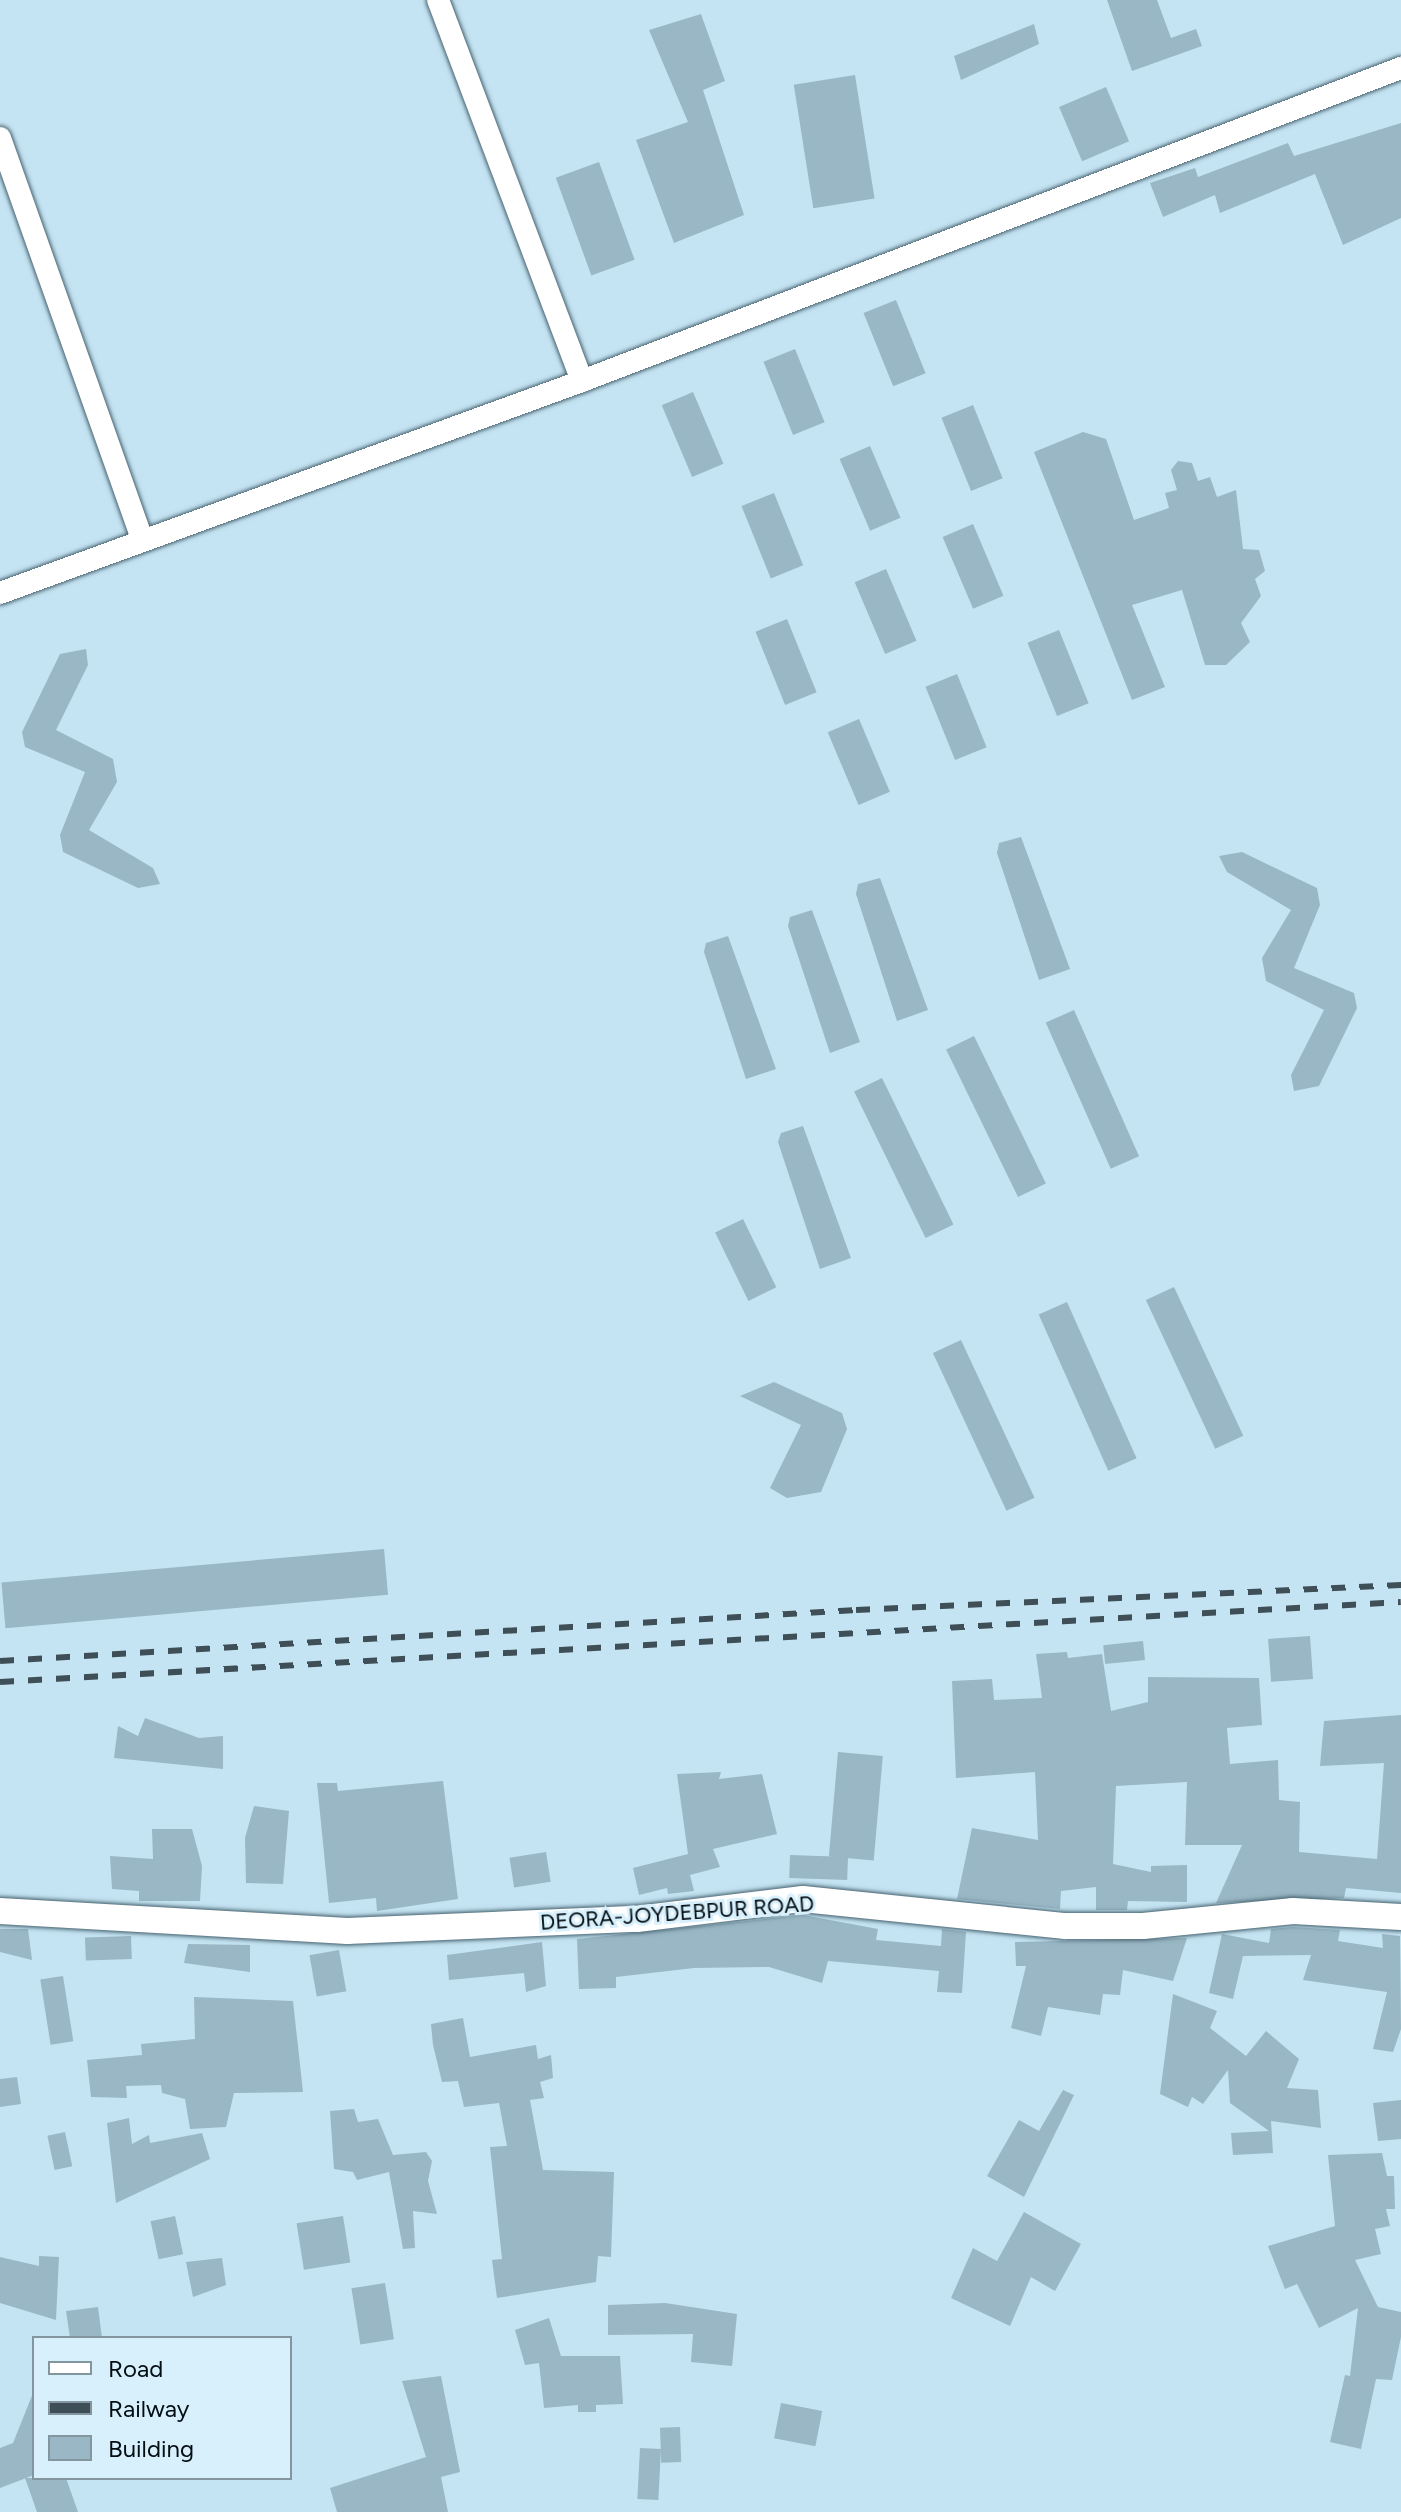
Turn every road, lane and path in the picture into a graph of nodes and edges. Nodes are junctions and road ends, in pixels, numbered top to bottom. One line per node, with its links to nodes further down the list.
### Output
1 (438, 0): 4 (street)
2 (1401, 68): 4 (street)
3 (0, 138): 5 (street)
4 (582, 381): 5 (street)
5 (142, 540): 6 (street)
6 (0, 593)
7 (0, 1911): 8 (street, DEORA-JOYDEBPUR ROAD)
8 (1401, 1917)

